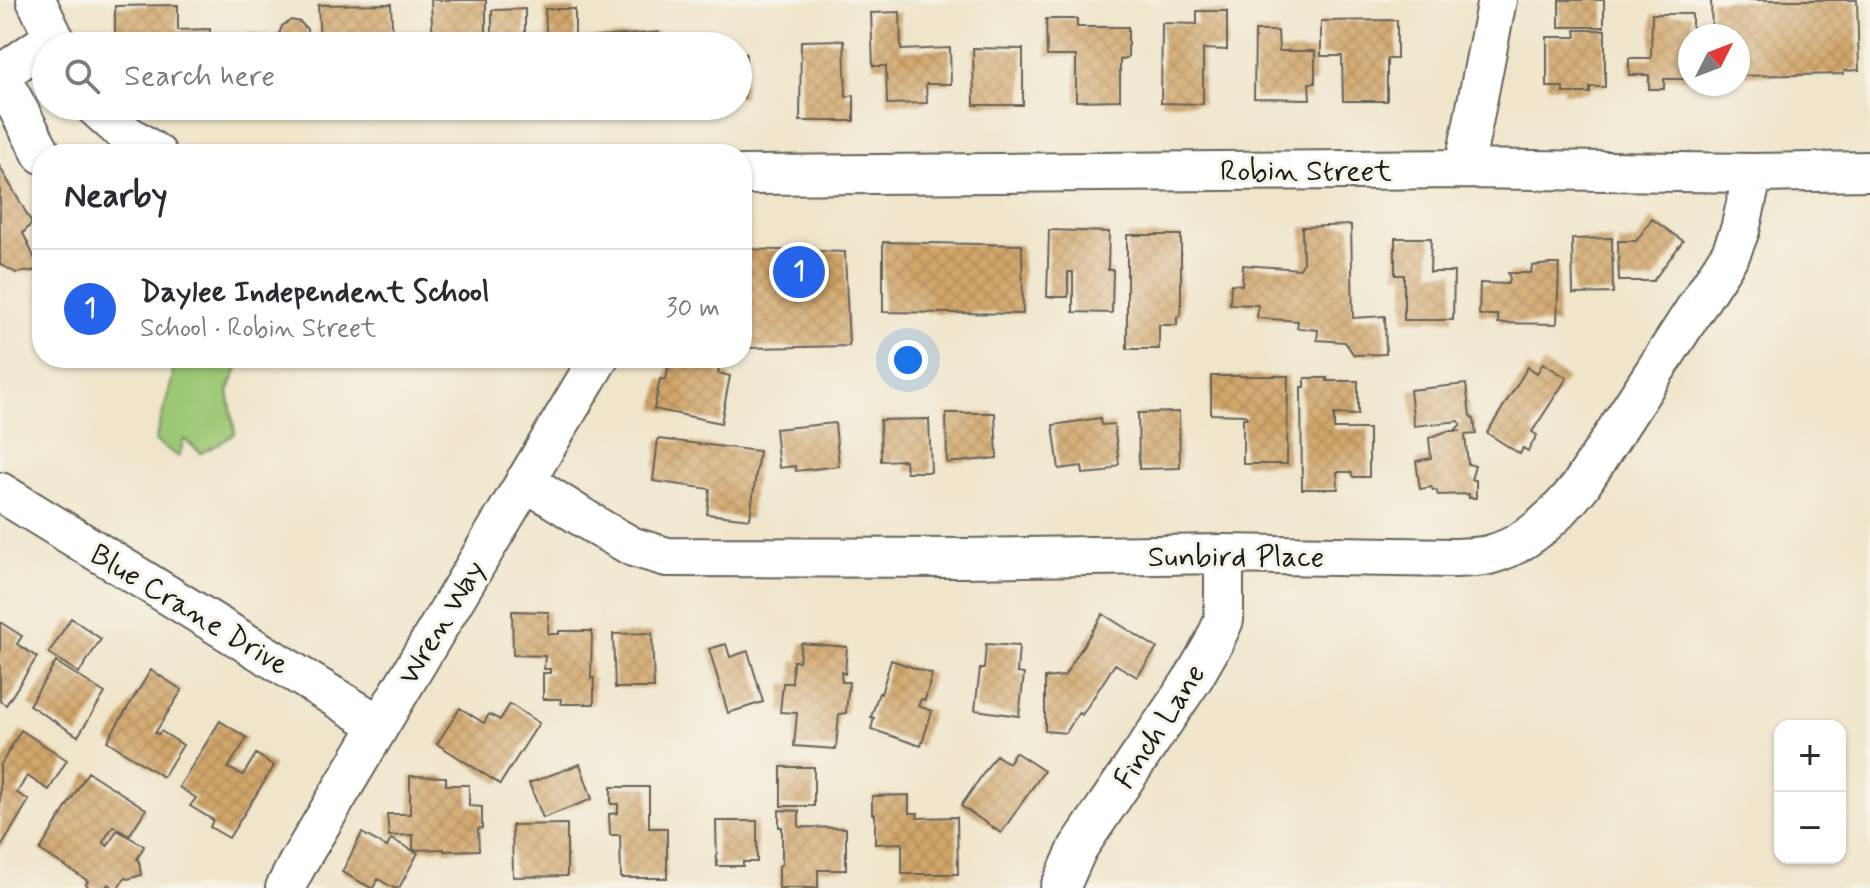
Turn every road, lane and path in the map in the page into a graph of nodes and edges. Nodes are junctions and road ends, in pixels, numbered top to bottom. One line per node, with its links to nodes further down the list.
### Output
1 (36, 0): 3 (street)
2 (1497, 0): 8 (street)
3 (51, 32)
4 (32, 55): 6 (street)
5 (110, 120): 7 (street)
6 (37, 144)
7 (142, 144)
8 (1464, 169): 10 (street, Robin Street); 11 (street, Robin Street)
9 (1870, 171): 10 (street, Robin Street)
10 (1753, 173): 15 (street, Sunbird Place)
11 (752, 175)
12 (593, 368): 13 (street, Wren Way)
13 (525, 481): 15 (street, Sunbird Place); 16 (street, Wren Way)
14 (0, 492): 16 (street, Blue Crane Drive)
15 (1224, 554): 18 (street, Finch Lane)
16 (380, 725): 17 (street, Wren Way)
17 (285, 888)
18 (1060, 888)

